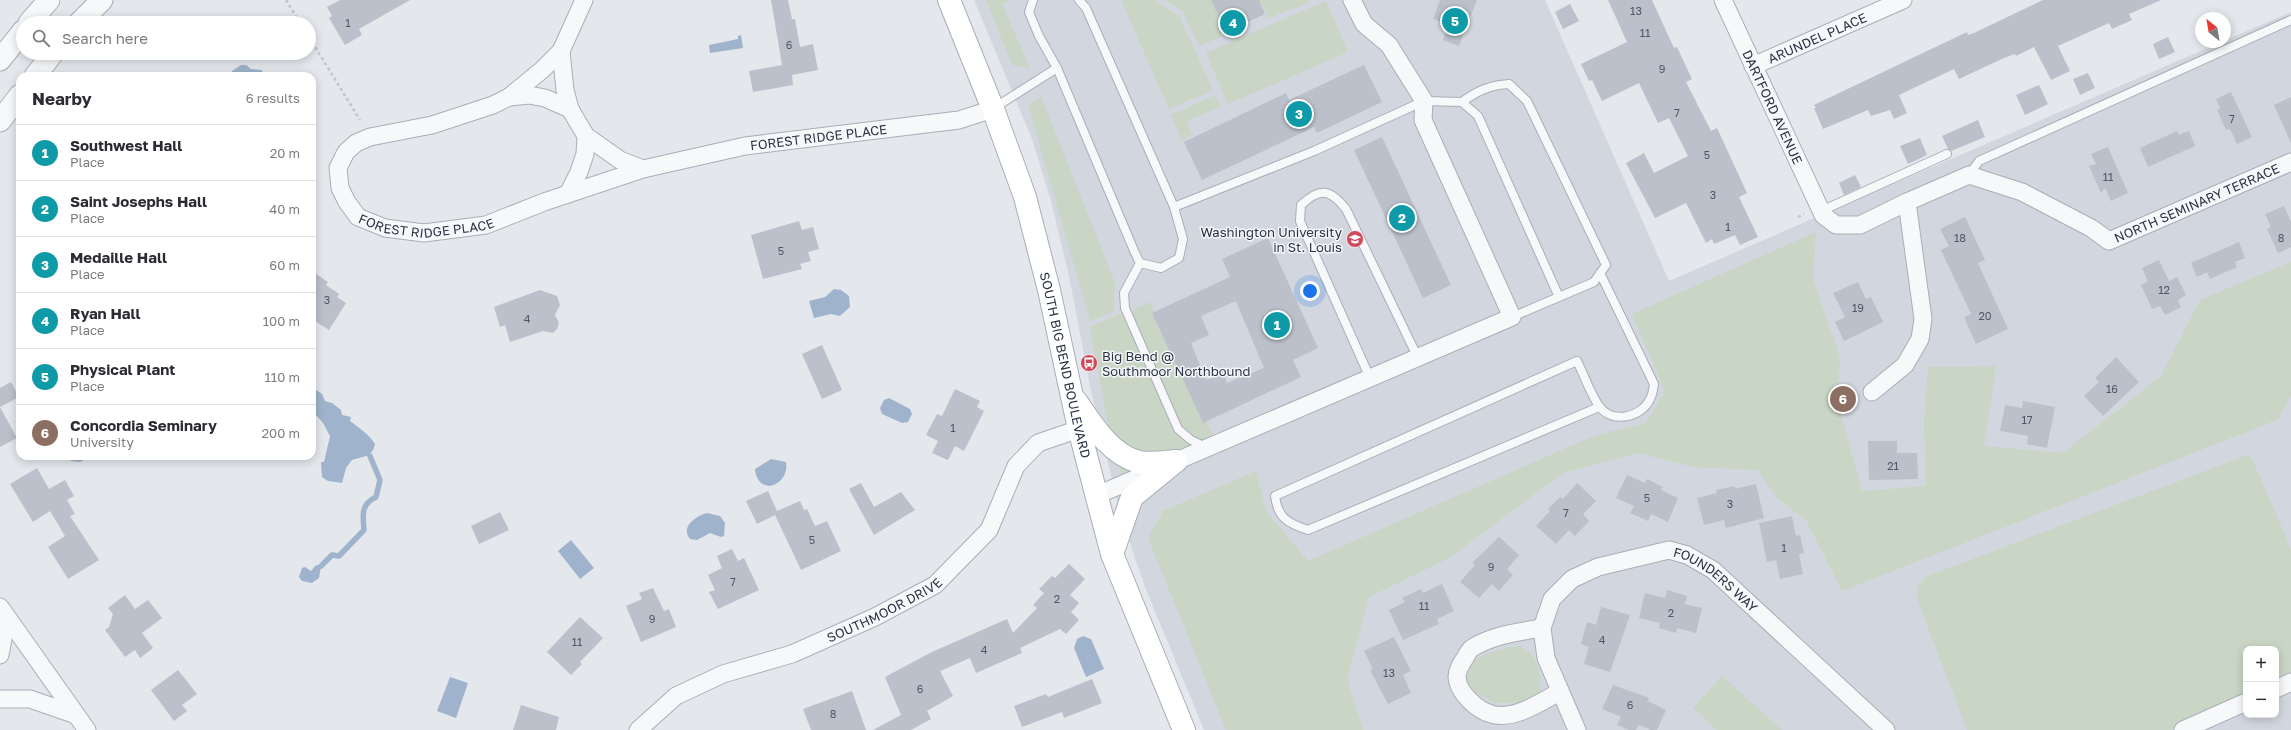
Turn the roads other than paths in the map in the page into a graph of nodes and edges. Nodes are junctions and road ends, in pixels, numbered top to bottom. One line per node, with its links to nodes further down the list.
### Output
1 (49, 0): 10 (street)
2 (102, 0): 11 (street)
3 (584, 0): 14 (street, FOREST RIDGE PLACE)
4 (949, 0): 25 (main road, SOUTH BIG BEND BOULEVARD)
5 (1033, 0): 18 (lane)
6 (1079, 0): 34 (lane)
7 (1352, 0): 22 (street)
8 (1723, 0): 17 (street, DARTFORD AVENUE)
9 (1903, 0): 17 (street, ARUNDEL PLACE)
10 (35, 16)
11 (86, 16)
12 (2291, 20): 31 (lane)
13 (16, 40): 15 (street)
14 (561, 51): 20 (street, FOREST RIDGE PLACE); 24 (street)
15 (0, 60)
16 (48, 60): 19 (street)
17 (1753, 66): 35 (street, DARTFORD AVENUE)
18 (1057, 68): 25 (lane); 36 (lane)
19 (38, 72)
20 (509, 97): 24 (street, FOREST RIDGE PLACE); 32 (street, FOREST RIDGE PLACE)
21 (16, 100): 26 (street)
22 (1424, 101): 23 (lane); 34 (lane); 39 (street)
23 (1462, 102): 37 (lane); 38 (lane)
24 (570, 109): 27 (street)
25 (993, 109): 30 (street, FOREST RIDGE PLACE); 42 (main road, SOUTH BIG BEND BOULEVARD)
26 (0, 121)
27 (586, 136): 30 (street); 32 (street)
28 (1947, 154): 35 (lane)
29 (2291, 162): 31 (street, NORTH SEMINARY TERRACE)
30 (643, 169): 32 (street, FOREST RIDGE PLACE)
31 (1969, 175): 33 (street)
32 (568, 194)
33 (1907, 202): 35 (street); 43 (street)
34 (1174, 207): 36 (lane)
35 (1822, 213)
36 (1140, 263): 46 (lane)
37 (1600, 273): 38 (lane); 44 (lane)
38 (1559, 297): 39 (lane)
39 (1512, 317): 40 (street)
40 (1418, 358): 41 (street); 41 (lane)
41 (1370, 378): 46 (street)
42 (1071, 392): 45 (main road, SOUTH BIG BEND BOULEVARD); 47 (main road)
43 (1872, 392)
44 (1599, 407): 44 (lane)
45 (1078, 429): 48 (main road, SOUTH BIG BEND BOULEVARD); 60 (street, SOUTHMOOR DRIVE)
46 (1207, 447): 47 (street)
47 (1176, 461): 48 (street); 49 (main road)
48 (1095, 496): 49 (main road, SOUTH BIG BEND BOULEVARD)
49 (1112, 554): 61 (main road, SOUTH BIG BEND BOULEVARD)
50 (4, 613): 52 (street); 58 (street)
51 (1542, 628): 55 (street, FOUNDERS WAY); 55 (street); 63 (street, FOUNDERS WAY)
52 (0, 655)
53 (2291, 682): 54 (street)
54 (2279, 688)
55 (1559, 692): 62 (street, FOUNDERS WAY)
56 (0, 699): 58 (street)
57 (2243, 703): 64 (street)
58 (76, 715): 59 (street)
59 (87, 730)
60 (638, 730)
61 (1184, 730)
62 (1578, 730)
63 (1886, 730)
64 (2183, 730)

